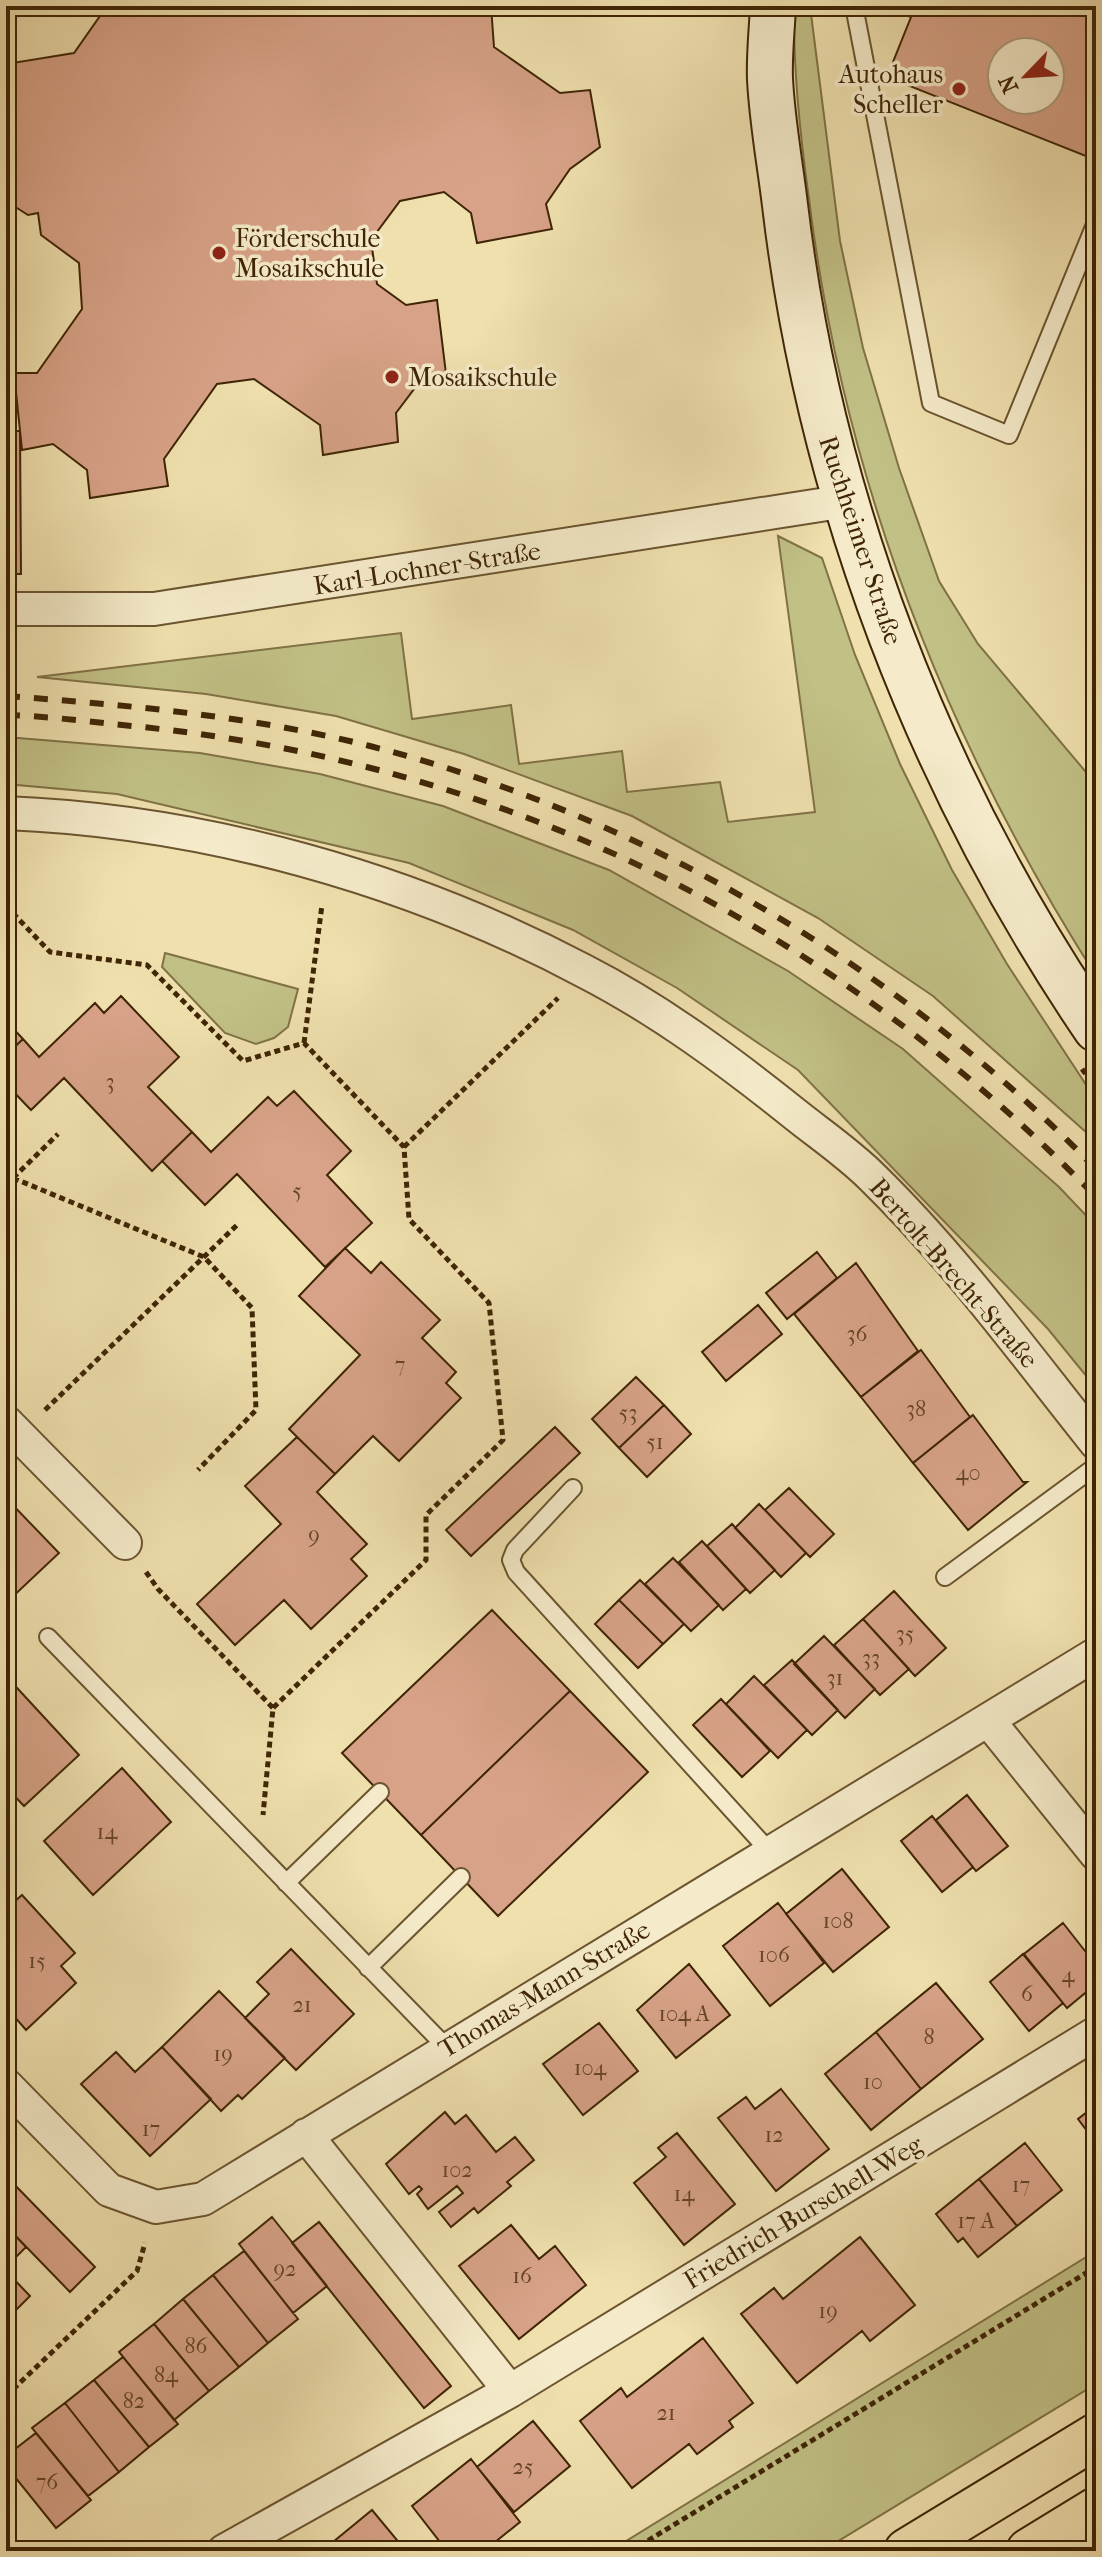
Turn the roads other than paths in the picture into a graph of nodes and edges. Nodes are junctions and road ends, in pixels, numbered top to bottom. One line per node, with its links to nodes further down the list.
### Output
1 (773, 6): 4 (street, Ruchheimer Straße)
2 (854, 6): 3 (lane)
3 (1096, 222)
4 (846, 501): 5 (street, Karl-Lochner-Straße); 7 (street, Ruchheimer Straße)
5 (6, 609)
6 (6, 813): 9 (street, Bertolt-Brecht-Straße)
7 (1096, 1029)
8 (12, 1429): 12 (street)
9 (1096, 1443)
10 (1096, 1466): 13 (lane)
11 (573, 1488): 18 (lane)
12 (125, 1543)
13 (945, 1577)
14 (48, 1637): 21 (lane)
15 (1096, 1654): 16 (street, Thomas-Mann-Straße)
16 (988, 1720): 18 (street, Thomas-Mann-Straße); 19 (street)
17 (380, 1792): 21 (lane)
18 (770, 1852): 24 (street, Thomas-Mann-Straße)
19 (1096, 1854)
20 (461, 1877): 22 (lane)
21 (286, 1883): 22 (lane)
22 (368, 1968): 24 (lane)
23 (1096, 2033): 27 (street, Friedrich-Burschell-Weg)
24 (447, 2048): 26 (street, Thomas-Mann-Straße)
25 (6, 2085): 26 (street, Thomas-Mann-Straße)
26 (306, 2135): 27 (street)
27 (510, 2391): 30 (street, Friedrich-Burschell-Weg)
28 (1096, 2436): 31 (highway)
29 (1096, 2510): 32 (highway)
30 (224, 2551)
31 (907, 2551)
32 (1029, 2551)

